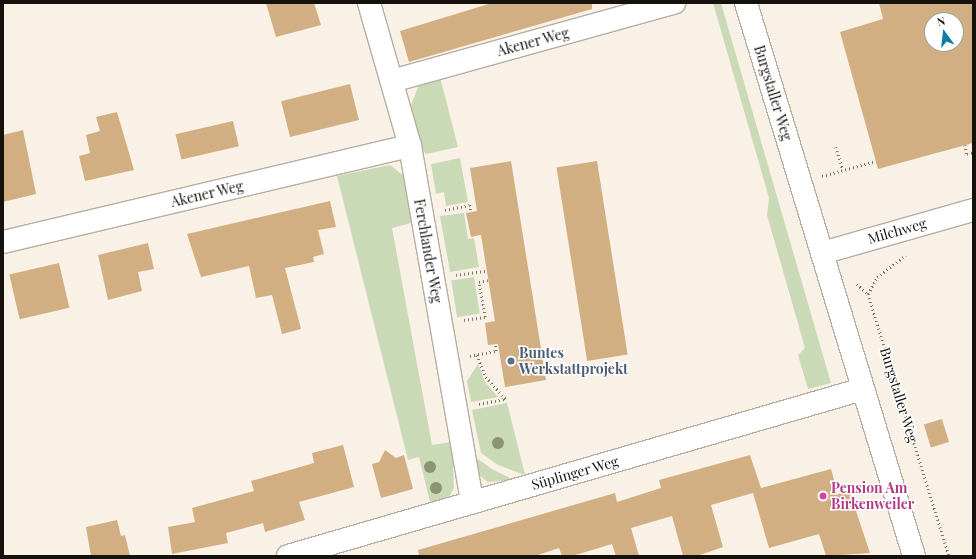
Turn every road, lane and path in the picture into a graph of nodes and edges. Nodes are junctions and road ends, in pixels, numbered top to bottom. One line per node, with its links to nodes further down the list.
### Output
1 (369, 3): 4 (street, Ferchlander Weg)
2 (674, 3): 4 (street, Akener Weg)
3 (746, 3): 16 (street, Burgstaller Weg)
4 (392, 81): 6 (street, Ferchlander Weg)
5 (965, 145): 8 (path)
6 (410, 146): 15 (street, Akener Weg); 29 (street, Ferchlander Weg)
7 (836, 147): 10 (path)
8 (973, 152)
9 (876, 161): 10 (path)
10 (843, 170): 11 (path)
11 (817, 177)
12 (453, 208): 14 (path)
13 (973, 210): 16 (street, Milchweg)
14 (471, 212)
15 (3, 242)
16 (822, 253): 27 (street, Burgstaller Weg)
17 (909, 254): 22 (path)
18 (486, 271): 19 (path)
19 (469, 273)
20 (851, 279): 22 (path)
21 (488, 280): 23 (path)
22 (868, 294): 32 (path, Burgstaller Weg)
23 (462, 321)
24 (495, 344): 25 (path)
25 (482, 354)
26 (477, 355): 28 (path)
27 (863, 389): 29 (street, Süplinger Weg); 31 (street, Burgstaller Weg)
28 (476, 405)
29 (472, 503): 30 (street, Süplinger Weg)
30 (288, 556)
31 (914, 556)
32 (948, 556)

